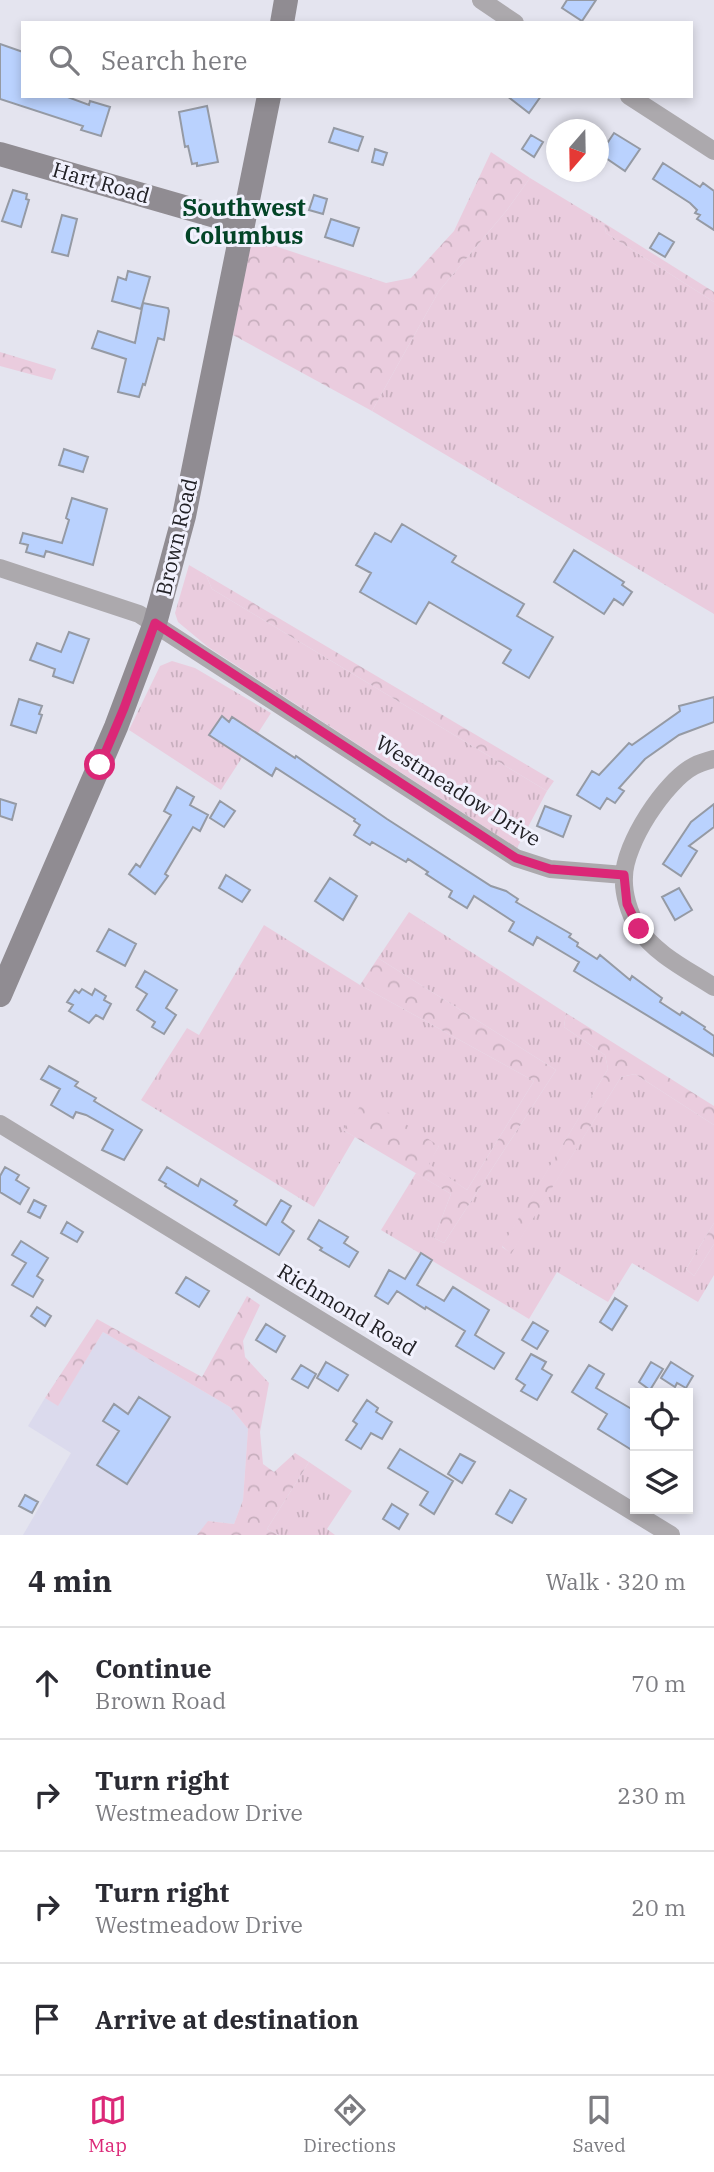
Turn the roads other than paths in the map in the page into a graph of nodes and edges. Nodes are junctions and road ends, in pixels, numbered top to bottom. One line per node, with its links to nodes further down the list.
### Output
1 (286, 0): 3 (main road)
2 (481, 0): 4 (street)
3 (282, 21)
4 (512, 21)
5 (269, 98): 9 (main road, Brown Road)
6 (632, 98): 7 (street)
7 (714, 151)
8 (0, 154): 9 (main road, Hart Road)
9 (243, 224): 11 (main road, Brown Road)
10 (0, 568): 11 (street, Westmeadow Drive)
11 (155, 623): 13 (street, Westmeadow Drive); 15 (main road, Brown Road)
12 (714, 759): 13 (street)
13 (624, 875): 14 (street)
14 (714, 987)
15 (0, 995)
16 (0, 1124): 17 (street, Richmond Road)
17 (671, 1535)

